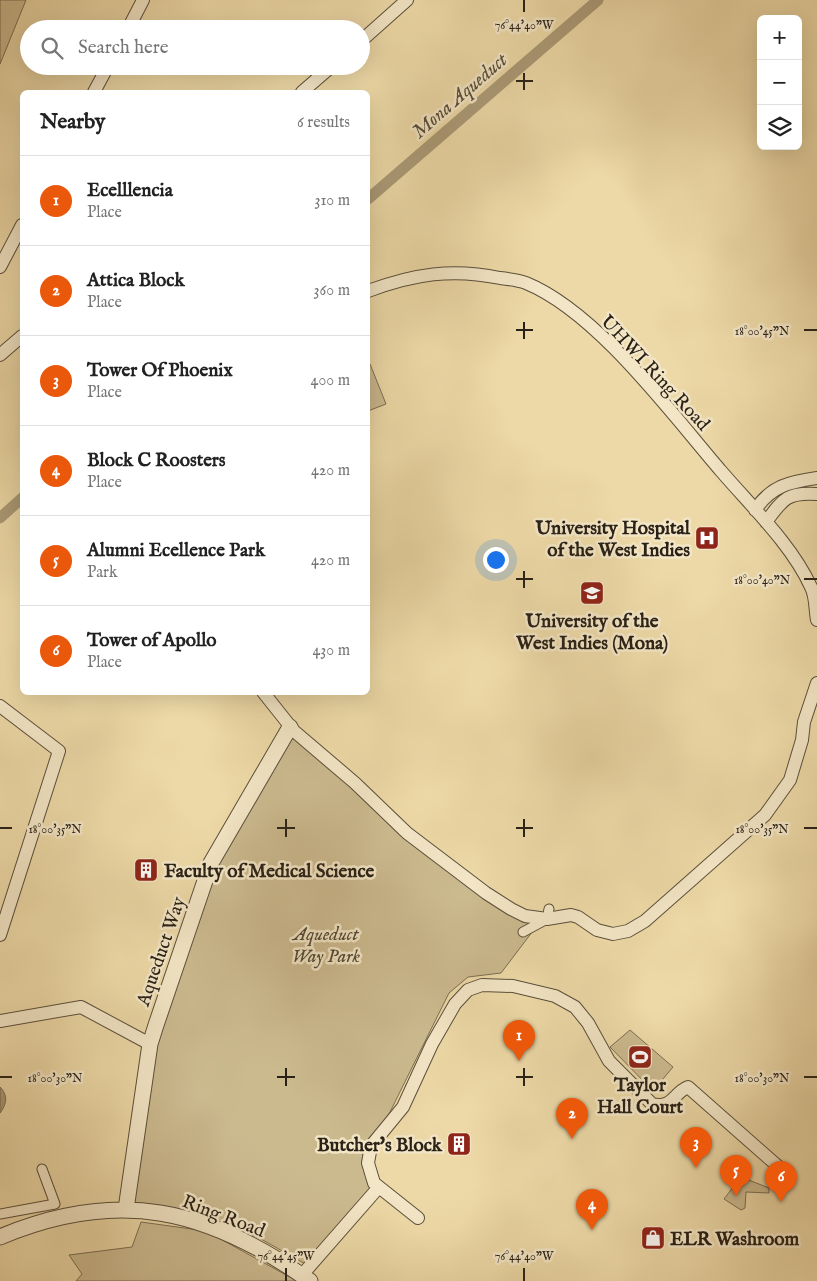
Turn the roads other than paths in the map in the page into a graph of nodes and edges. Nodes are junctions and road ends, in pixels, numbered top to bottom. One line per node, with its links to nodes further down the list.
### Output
1 (143, 0): 3 (street)
2 (407, 0): 4 (street)
3 (133, 20)
4 (370, 32)
5 (103, 75): 7 (street)
6 (322, 75): 8 (street)
7 (95, 90)
8 (304, 90)
9 (20, 229): 10 (street)
10 (0, 266)
11 (370, 290): 16 (street, UHWI Ring Road)
12 (20, 338): 13 (street)
13 (0, 355)
14 (817, 478): 16 (street)
15 (817, 494): 17 (street)
16 (755, 510): 17 (street, UHWI Ring Road)
17 (766, 522): 18 (street, UHWI Ring Road)
18 (817, 620)
19 (817, 683): 23 (street)
20 (265, 695): 22 (street)
21 (0, 706): 24 (street)
22 (290, 727): 23 (street); 28 (street, Aqueduct Way)
23 (548, 914): 25 (street)
24 (2, 923): 26 (street)
25 (523, 932)
26 (0, 935)
27 (0, 1021): 28 (street)
28 (150, 1044): 32 (street, Aqueduct Way)
29 (42, 1169): 33 (street)
30 (781, 1169): 31 (street)
31 (379, 1187): 34 (street); 36 (street)
32 (126, 1209): 35 (street, Ring Road); 36 (street, Ring Road)
33 (0, 1214)
34 (418, 1218)
35 (0, 1238)
36 (306, 1278)

